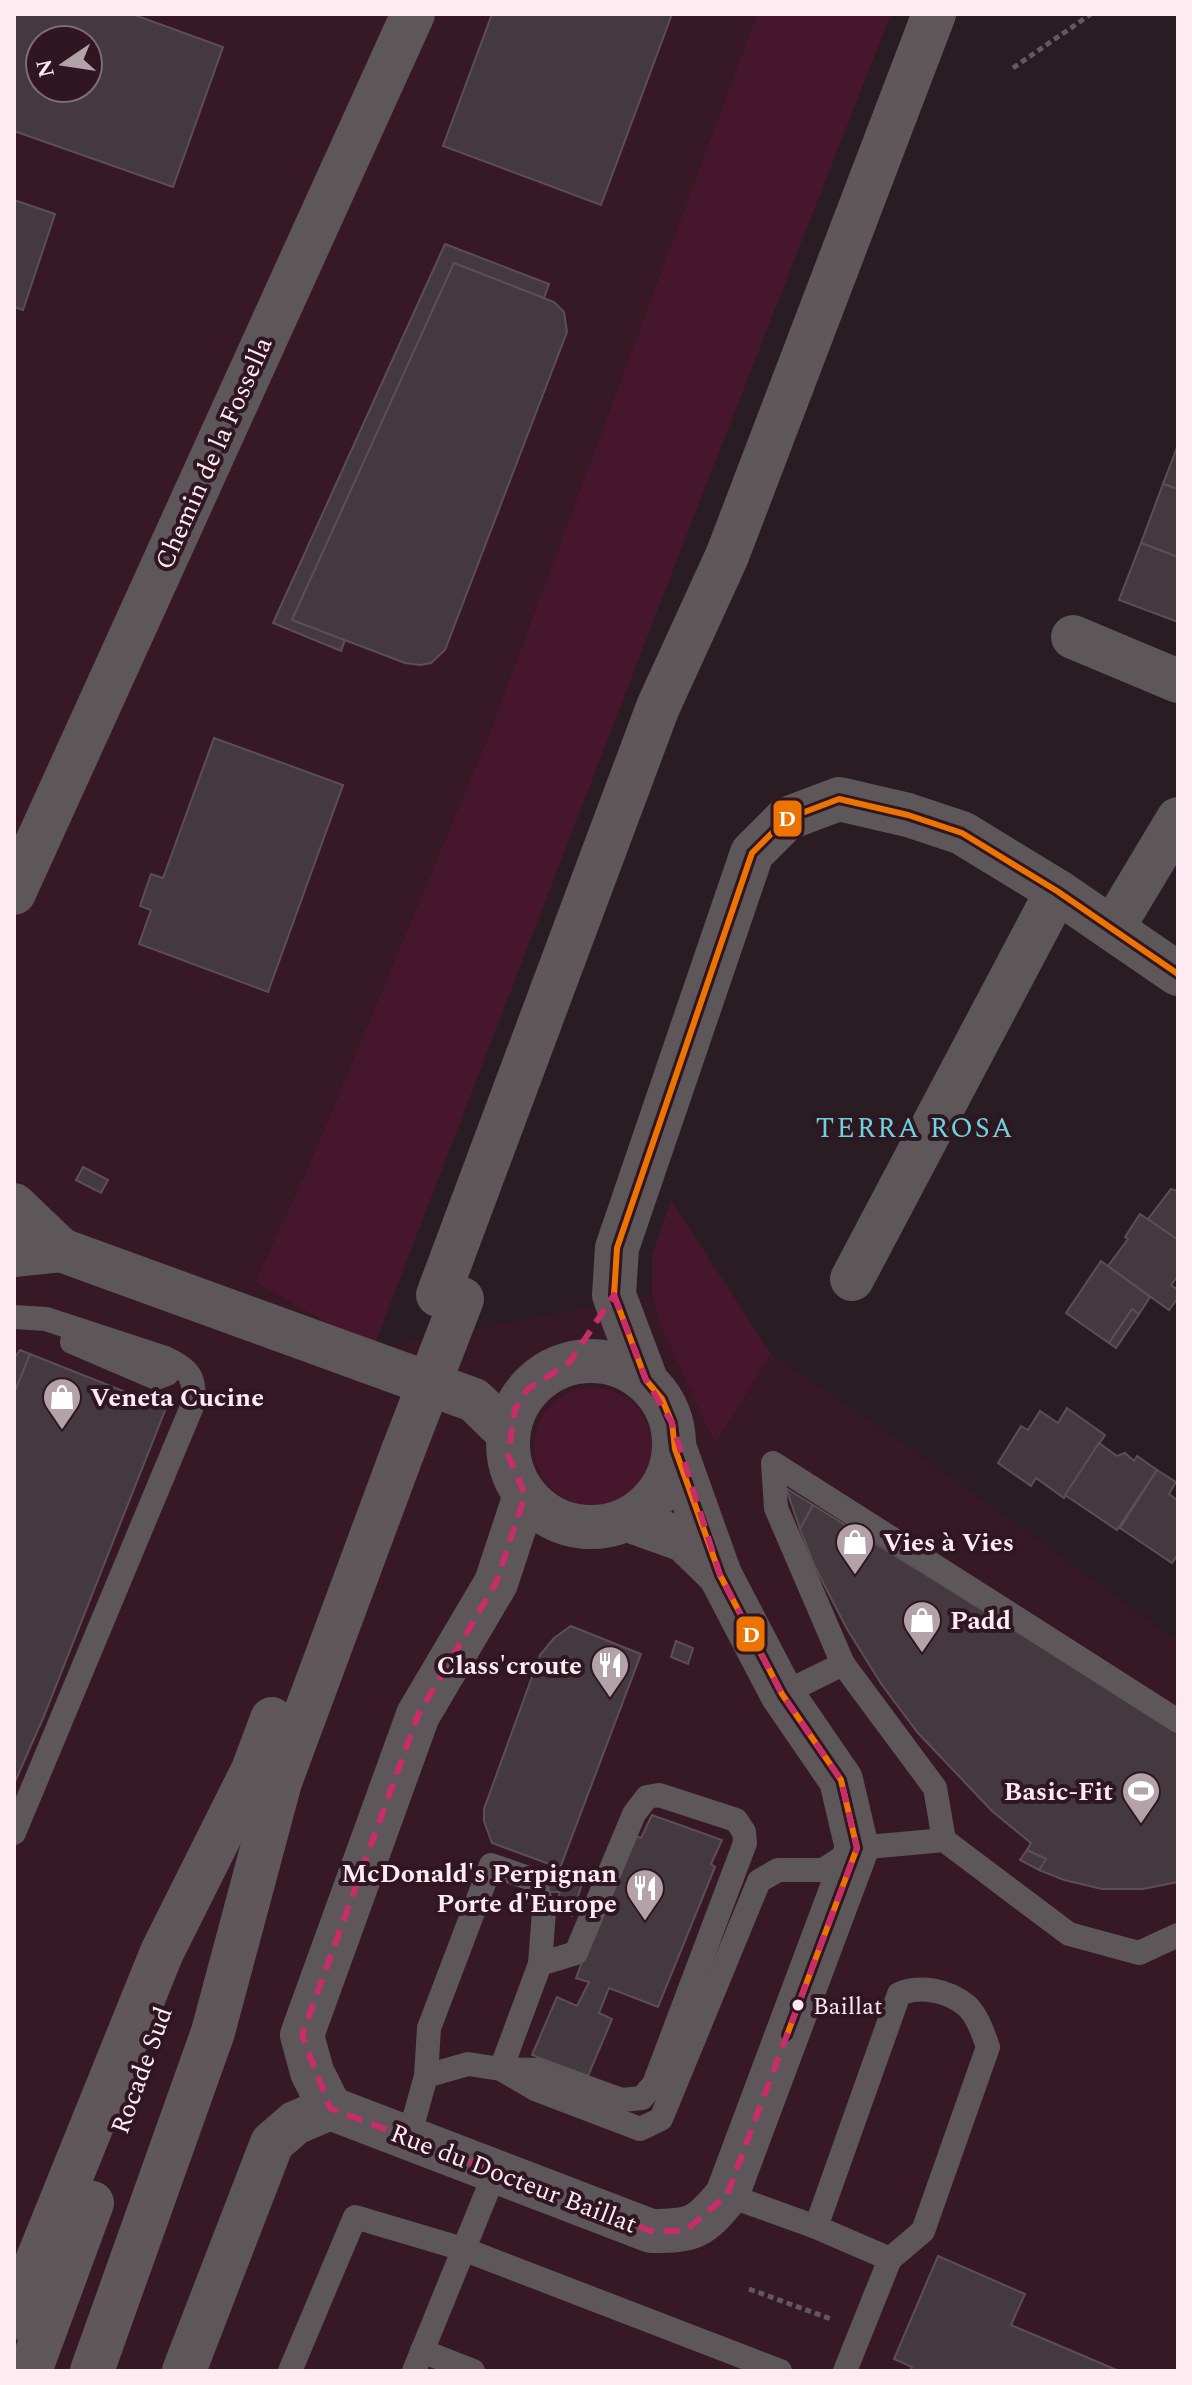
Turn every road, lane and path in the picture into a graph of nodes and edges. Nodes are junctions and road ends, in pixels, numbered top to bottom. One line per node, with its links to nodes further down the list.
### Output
1 (413, 14): 8 (street, Chemin de la Fossella)
2 (934, 14): 32 (main road)
3 (1091, 14): 4 (path)
4 (1013, 68)
5 (1073, 637): 6 (street)
6 (1178, 681)
7 (1178, 819): 10 (street)
8 (19, 869)
9 (1057, 891): 10 (street); 15 (street); 16 (street)
10 (1112, 929): 11 (street)
11 (1178, 974)
12 (14, 1205): 13 (street)
13 (61, 1250): 14 (street); 21 (street)
14 (14, 1255)
15 (852, 1279)
16 (614, 1295): 18 (street); 19 (street)
17 (14, 1318): 33 (lane)
18 (569, 1363): 19 (street); 20 (street)
19 (646, 1380): 23 (street)
20 (528, 1389): 21 (street); 22 (street)
21 (474, 1400): 22 (street)
22 (508, 1433): 24 (street)
23 (675, 1449): 25 (street); 27 (street)
24 (525, 1495): 26 (street); 28 (street)
25 (628, 1520): 26 (street); 27 (street)
26 (573, 1526): 28 (street)
27 (720, 1575): 30 (street)
28 (496, 1583): 40 (street)
29 (843, 1664): 30 (lane); 31 (lane); 34 (lane)
30 (782, 1694): 35 (street)
31 (1178, 1721)
32 (266, 1776): 48 (main road); 51 (main road, Rocade Sud); 52 (main road)
33 (14, 1833)
34 (944, 1840): 35 (lane); 36 (lane)
35 (857, 1848): 38 (lane); 43 (street, Rue du Docteur Baillat)
36 (1178, 1935)
37 (540, 1964): 38 (lane); 38 (lane); 39 (lane)
38 (501, 2069): 39 (lane)
39 (426, 2076): 41 (lane)
40 (330, 2108): 41 (street, Rue du Docteur Baillat); 53 (street)
41 (409, 2137): 42 (street, Rue du Docteur Baillat)
42 (496, 2170): 43 (street, Rue du Docteur Baillat); 45 (lane)
43 (727, 2195): 44 (lane)
44 (816, 2227): 46 (lane); 46 (lane)
45 (463, 2249): 50 (lane); 54 (lane); 56 (lane)
46 (890, 2259): 49 (lane)
47 (749, 2289): 49 (path)
48 (14, 2318)
49 (862, 2331): 57 (lane)
50 (418, 2361): 55 (lane)
51 (37, 2371)
52 (92, 2371)
53 (184, 2371)
54 (290, 2371)
55 (473, 2371)
56 (780, 2371)
57 (845, 2371)

